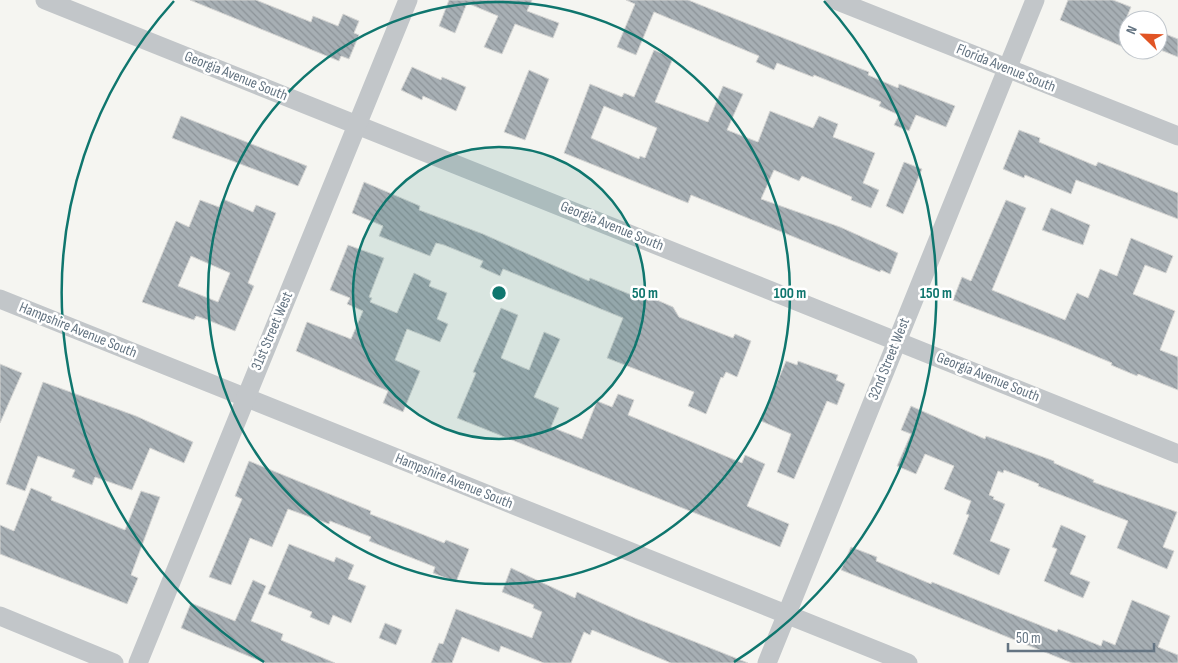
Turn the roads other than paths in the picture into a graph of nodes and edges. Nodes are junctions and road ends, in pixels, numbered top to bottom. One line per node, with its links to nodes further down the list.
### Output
1 (45, 0): 6 (street, Georgia Avenue South)
2 (408, 0): 6 (street, 31st Street West)
3 (835, 0): 5 (street, Florida Avenue South)
4 (1035, 0): 5 (street, 32nd Street West)
5 (1007, 69): 7 (street, Florida Avenue South); 9 (street, 32nd Street West)
6 (358, 125): 9 (street, Georgia Avenue South); 10 (street, 31st Street West)
7 (1178, 136)
8 (0, 299): 10 (street, Hampshire Avenue South)
9 (897, 341): 11 (street, Georgia Avenue South); 12 (street, 32nd Street West)
10 (245, 397): 12 (street, Hampshire Avenue South); 15 (street, 31st Street West)
11 (1178, 454)
12 (787, 614): 16 (street, 32nd Street West); 17 (street, Hampshire Avenue South)
13 (0, 616): 14 (street)
14 (114, 663)
15 (138, 663)
16 (767, 663)
17 (908, 663)

